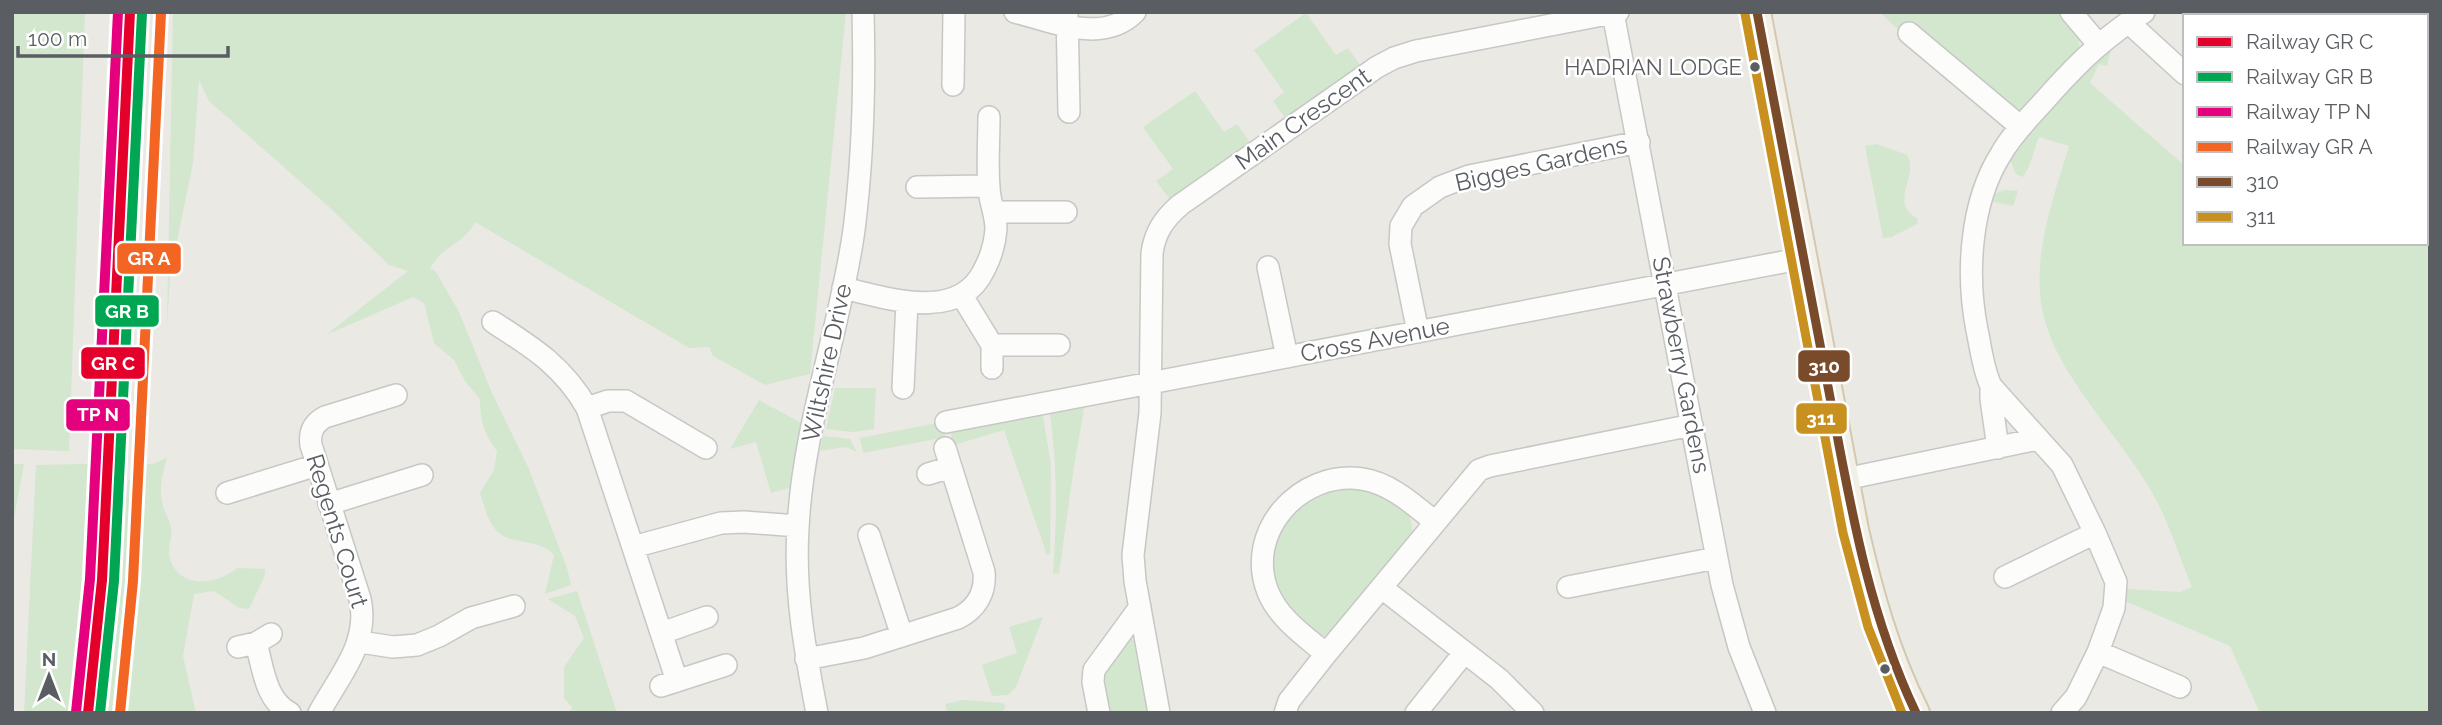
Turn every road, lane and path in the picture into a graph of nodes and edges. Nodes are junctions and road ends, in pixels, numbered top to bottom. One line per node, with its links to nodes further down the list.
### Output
1 (863, 12): 25 (street, Wiltshire Drive)
2 (954, 12): 13 (street)
3 (1014, 12): 9 (street)
4 (1135, 12): 9 (street)
5 (1757, 12): 22 (main road)
6 (2071, 12): 11 (street)
7 (1615, 13): 17 (street, Strawberry Gardens); 34 (street, Main Crescent)
8 (2136, 17): 11 (street); 12 (street)
9 (1067, 19): 14 (street)
10 (1909, 33): 16 (street)
11 (2098, 44): 16 (street)
12 (2183, 72)
13 (953, 85)
14 (1069, 112)
15 (989, 117): 18 (street)
16 (2021, 127): 35 (street)
17 (1639, 142): 24 (street, Strawberry Gardens); 29 (street, Bigges Gardens)
18 (989, 186): 19 (street); 20 (street)
19 (917, 187)
20 (994, 212): 21 (street); 26 (street)
21 (1066, 212)
22 (1804, 258): 24 (street, Cross Avenue); 47 (main road)
23 (1268, 267): 32 (street)
24 (1666, 285): 29 (street, Cross Avenue); 40 (street, Strawberry Gardens)
25 (843, 288): 27 (street); 51 (street, Wiltshire Drive)
26 (962, 296): 27 (street); 30 (street)
27 (907, 302): 36 (street)
28 (493, 322): 38 (street)
29 (1418, 332): 32 (street, Cross Avenue)
30 (992, 345): 31 (street); 33 (street)
31 (1059, 345)
32 (1287, 357): 34 (street, Cross Avenue)
33 (992, 368)
34 (1151, 384): 39 (street, Cross Avenue); 60 (street, Main Crescent)
35 (1991, 386): 41 (street); 43 (street)
36 (903, 388)
37 (396, 395): 44 (street, Regents Court)
38 (587, 408): 42 (street); 54 (street)
39 (946, 422)
40 (1692, 425): 50 (street); 55 (street, Strawberry Gardens)
41 (2038, 439): 43 (street); 52 (street)
42 (706, 448)
43 (1998, 448): 47 (street)
44 (317, 465): 48 (street); 49 (street, Regents Court)
45 (928, 474): 63 (street)
46 (422, 475): 49 (street)
47 (1845, 480): 81 (main road)
48 (226, 493)
49 (329, 504): 65 (street, Regents Court)
50 (1435, 522): 57 (street); 68 (street)
51 (798, 526): 54 (street); 69 (street, Wiltshire Drive)
52 (2095, 533): 56 (street); 66 (street)
53 (870, 535): 63 (street)
54 (633, 547): 62 (street)
55 (1716, 558): 58 (street); 80 (street, Strawberry Gardens)
56 (2005, 577)
57 (1382, 587): 67 (street); 68 (street)
58 (1568, 587)
59 (518, 605): 65 (street)
60 (1140, 607): 75 (street); 76 (street, Main Crescent)
61 (708, 617): 62 (street)
62 (662, 633): 70 (street)
63 (902, 636): 69 (street)
64 (255, 641): 72 (street)
65 (360, 642): 73 (street)
66 (2098, 652): 71 (street); 82 (street)
67 (1464, 653): 78 (street); 79 (street)
68 (1326, 654): 77 (street)
69 (806, 659): 74 (street, Wiltshire Drive)
70 (726, 665)
71 (2180, 687)
72 (290, 713)
73 (319, 713)
74 (817, 713)
75 (1099, 713)
76 (1159, 713)
77 (1285, 713)
78 (1416, 713)
79 (1533, 713)
80 (1765, 713)
81 (1916, 713)
82 (2062, 713)

